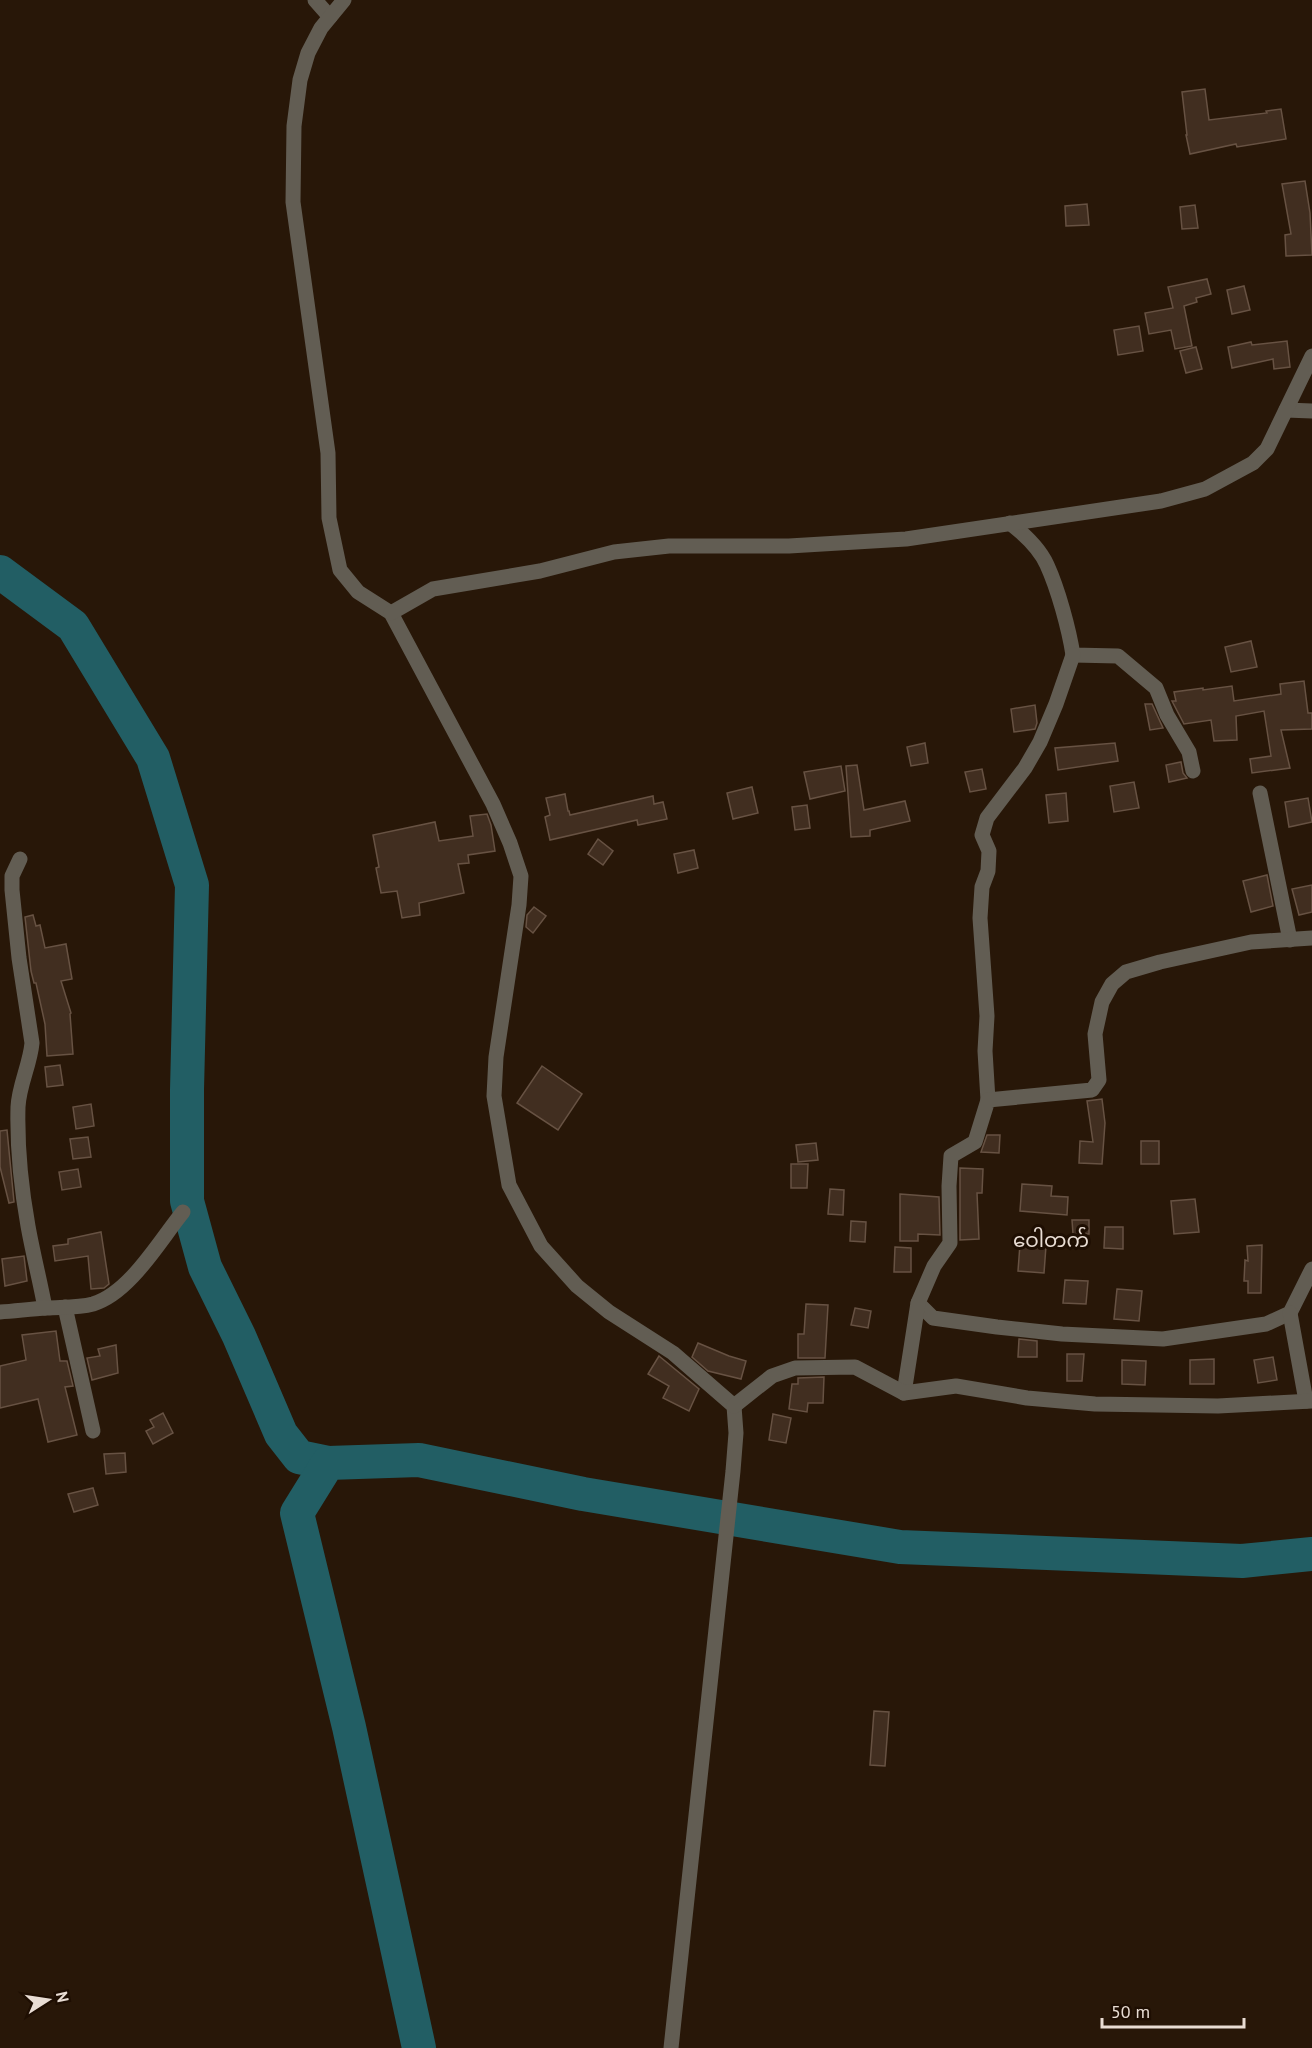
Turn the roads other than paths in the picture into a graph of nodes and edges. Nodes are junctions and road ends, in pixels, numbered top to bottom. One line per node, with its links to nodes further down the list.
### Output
1 (315, 0): 3 (street)
2 (344, 0): 3 (street)
3 (330, 17): 8 (street)
4 (1312, 356): 5 (street)
5 (1286, 410): 6 (street); 7 (street)
6 (1312, 411)
7 (1010, 523): 8 (street); 9 (street)
8 (391, 613): 25 (street)
9 (1073, 655): 10 (street); 15 (street)
10 (1193, 771)
11 (1260, 793): 14 (street)
12 (20, 859): 20 (street)
13 (1312, 938): 14 (street)
14 (1290, 940): 15 (street)
15 (988, 1100): 18 (street)
16 (183, 1212): 19 (street)
17 (1312, 1269): 22 (street)
18 (918, 1303): 22 (street); 23 (street)
19 (65, 1307): 20 (street); 26 (street)
20 (45, 1308): 21 (street)
21 (0, 1312)
22 (1290, 1313): 24 (street)
23 (904, 1393): 24 (street); 25 (street)
24 (1309, 1401)
25 (734, 1406): 27 (street)
26 (93, 1431)
27 (671, 2048)

